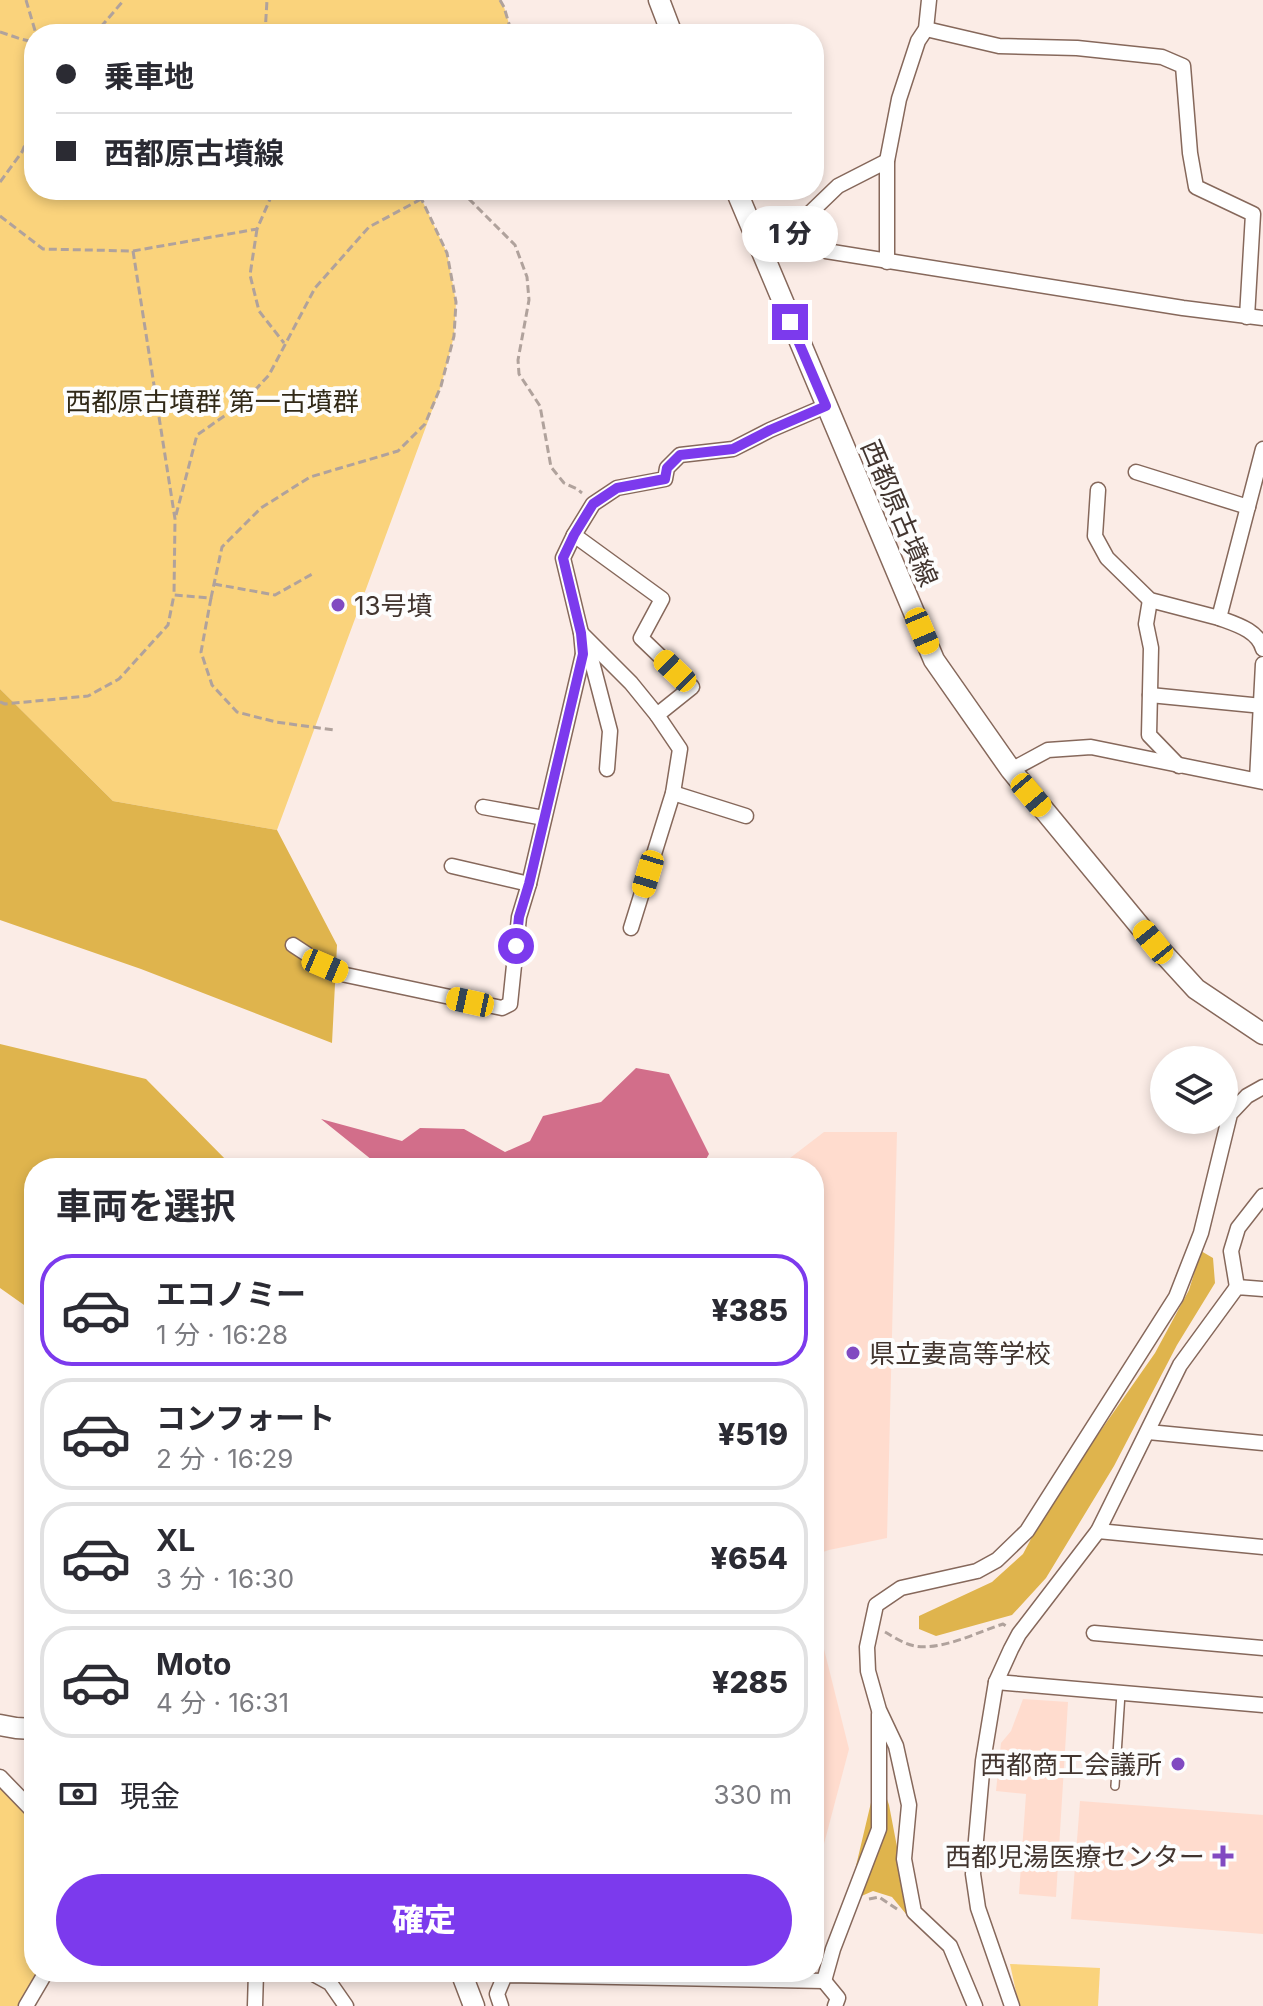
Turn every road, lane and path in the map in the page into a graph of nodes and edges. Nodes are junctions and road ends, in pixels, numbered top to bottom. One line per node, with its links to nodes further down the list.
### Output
1 (26, 0): 7 (path)
2 (124, 0): 8 (path)
3 (267, 0): 9 (path)
4 (500, 0): 10 (path)
5 (659, 0): 11 (main road)
6 (929, 0): 12 (street)
7 (33, 24)
8 (103, 24)
9 (266, 24)
10 (509, 24)
11 (668, 24)
12 (926, 29): 16 (street); 31 (street)
13 (0, 32): 14 (path)
14 (24, 39)
15 (24, 147): 17 (path)
16 (887, 161): 18 (street); 30 (street)
17 (0, 182)
18 (824, 199)
19 (270, 200): 26 (path)
20 (417, 200): 33 (path)
21 (422, 200): 43 (path)
22 (470, 200): 38 (path)
23 (740, 200): 28 (main road, 西都原古墳線)
24 (823, 200): 27 (street)
25 (0, 216): 29 (path)
26 (257, 229): 29 (path); 33 (path)
27 (785, 237): 28 (street); 30 (street)
28 (755, 238): 34 (main road, 西都原古墳線)
29 (133, 251): 40 (path)
30 (887, 262): 31 (street)
31 (1247, 317): 32 (street)
32 (1263, 318)
33 (284, 344): 40 (path)
34 (826, 406): 38 (street); 59 (main road, 西都原古墳線)
35 (1263, 449): 39 (street)
36 (1136, 472): 39 (street)
37 (1098, 490): 46 (street)
38 (593, 504): 41 (street)
39 (1248, 507): 47 (street)
40 (175, 519): 44 (path)
41 (574, 535): 48 (street); 55 (street)
42 (314, 573): 43 (path)
43 (214, 584): 45 (path)
44 (174, 595): 45 (path); 53 (path)
45 (211, 598): 56 (path)
46 (1150, 600): 47 (street); 52 (street)
47 (1219, 618): 49 (street)
48 (581, 633): 50 (street); 55 (street)
49 (1263, 649)
50 (583, 654): 58 (street); 64 (street)
51 (1263, 664): 54 (street)
52 (1150, 695): 54 (street); 57 (street)
53 (0, 702)
54 (1262, 706): 60 (street)
55 (657, 715): 61 (street)
56 (334, 730)
57 (1179, 766): 59 (street); 60 (street)
58 (607, 769)
59 (1011, 770): 69 (main road, 西都原古墳線)
60 (1260, 781)
61 (673, 793): 63 (street); 67 (street)
62 (483, 807): 64 (street)
63 (746, 816)
64 (544, 818): 66 (street)
65 (452, 866): 66 (street)
66 (529, 884): 68 (street)
67 (631, 928)
68 (293, 945)
69 (1263, 1034)
70 (1263, 1087): 78 (street)
71 (1263, 1196): 72 (street)
72 (1237, 1287): 73 (street); 74 (street)
73 (1263, 1289)
74 (1148, 1432): 75 (street); 76 (street)
75 (1263, 1443)
76 (1098, 1531): 77 (street); 80 (street)
77 (1263, 1547)
78 (872, 1626): 80 (path); 85 (street)
79 (1094, 1633): 81 (street)
80 (1019, 1634): 82 (street)
81 (1263, 1648)
82 (996, 1682): 83 (street); 106 (street)
83 (1121, 1693): 84 (street); 89 (lane)
84 (1263, 1705)
85 (879, 1710): 93 (street); 105 (street)
86 (0, 1725): 87 (main road)
87 (24, 1728)
88 (0, 1777): 90 (street)
89 (1115, 1786)
90 (24, 1802)
91 (865, 1899): 92 (path)
92 (901, 1915)
93 (824, 1981): 104 (street)
94 (40, 1982): 99 (street)
95 (256, 1982): 100 (street)
96 (328, 1982): 101 (street)
97 (465, 1982): 102 (main road)
98 (502, 1982): 103 (street)
99 (26, 2006)
100 (255, 2006)
101 (346, 2006)
102 (474, 2006)
103 (501, 2006)
104 (835, 2006)
105 (975, 2006)
106 (1012, 2006)

